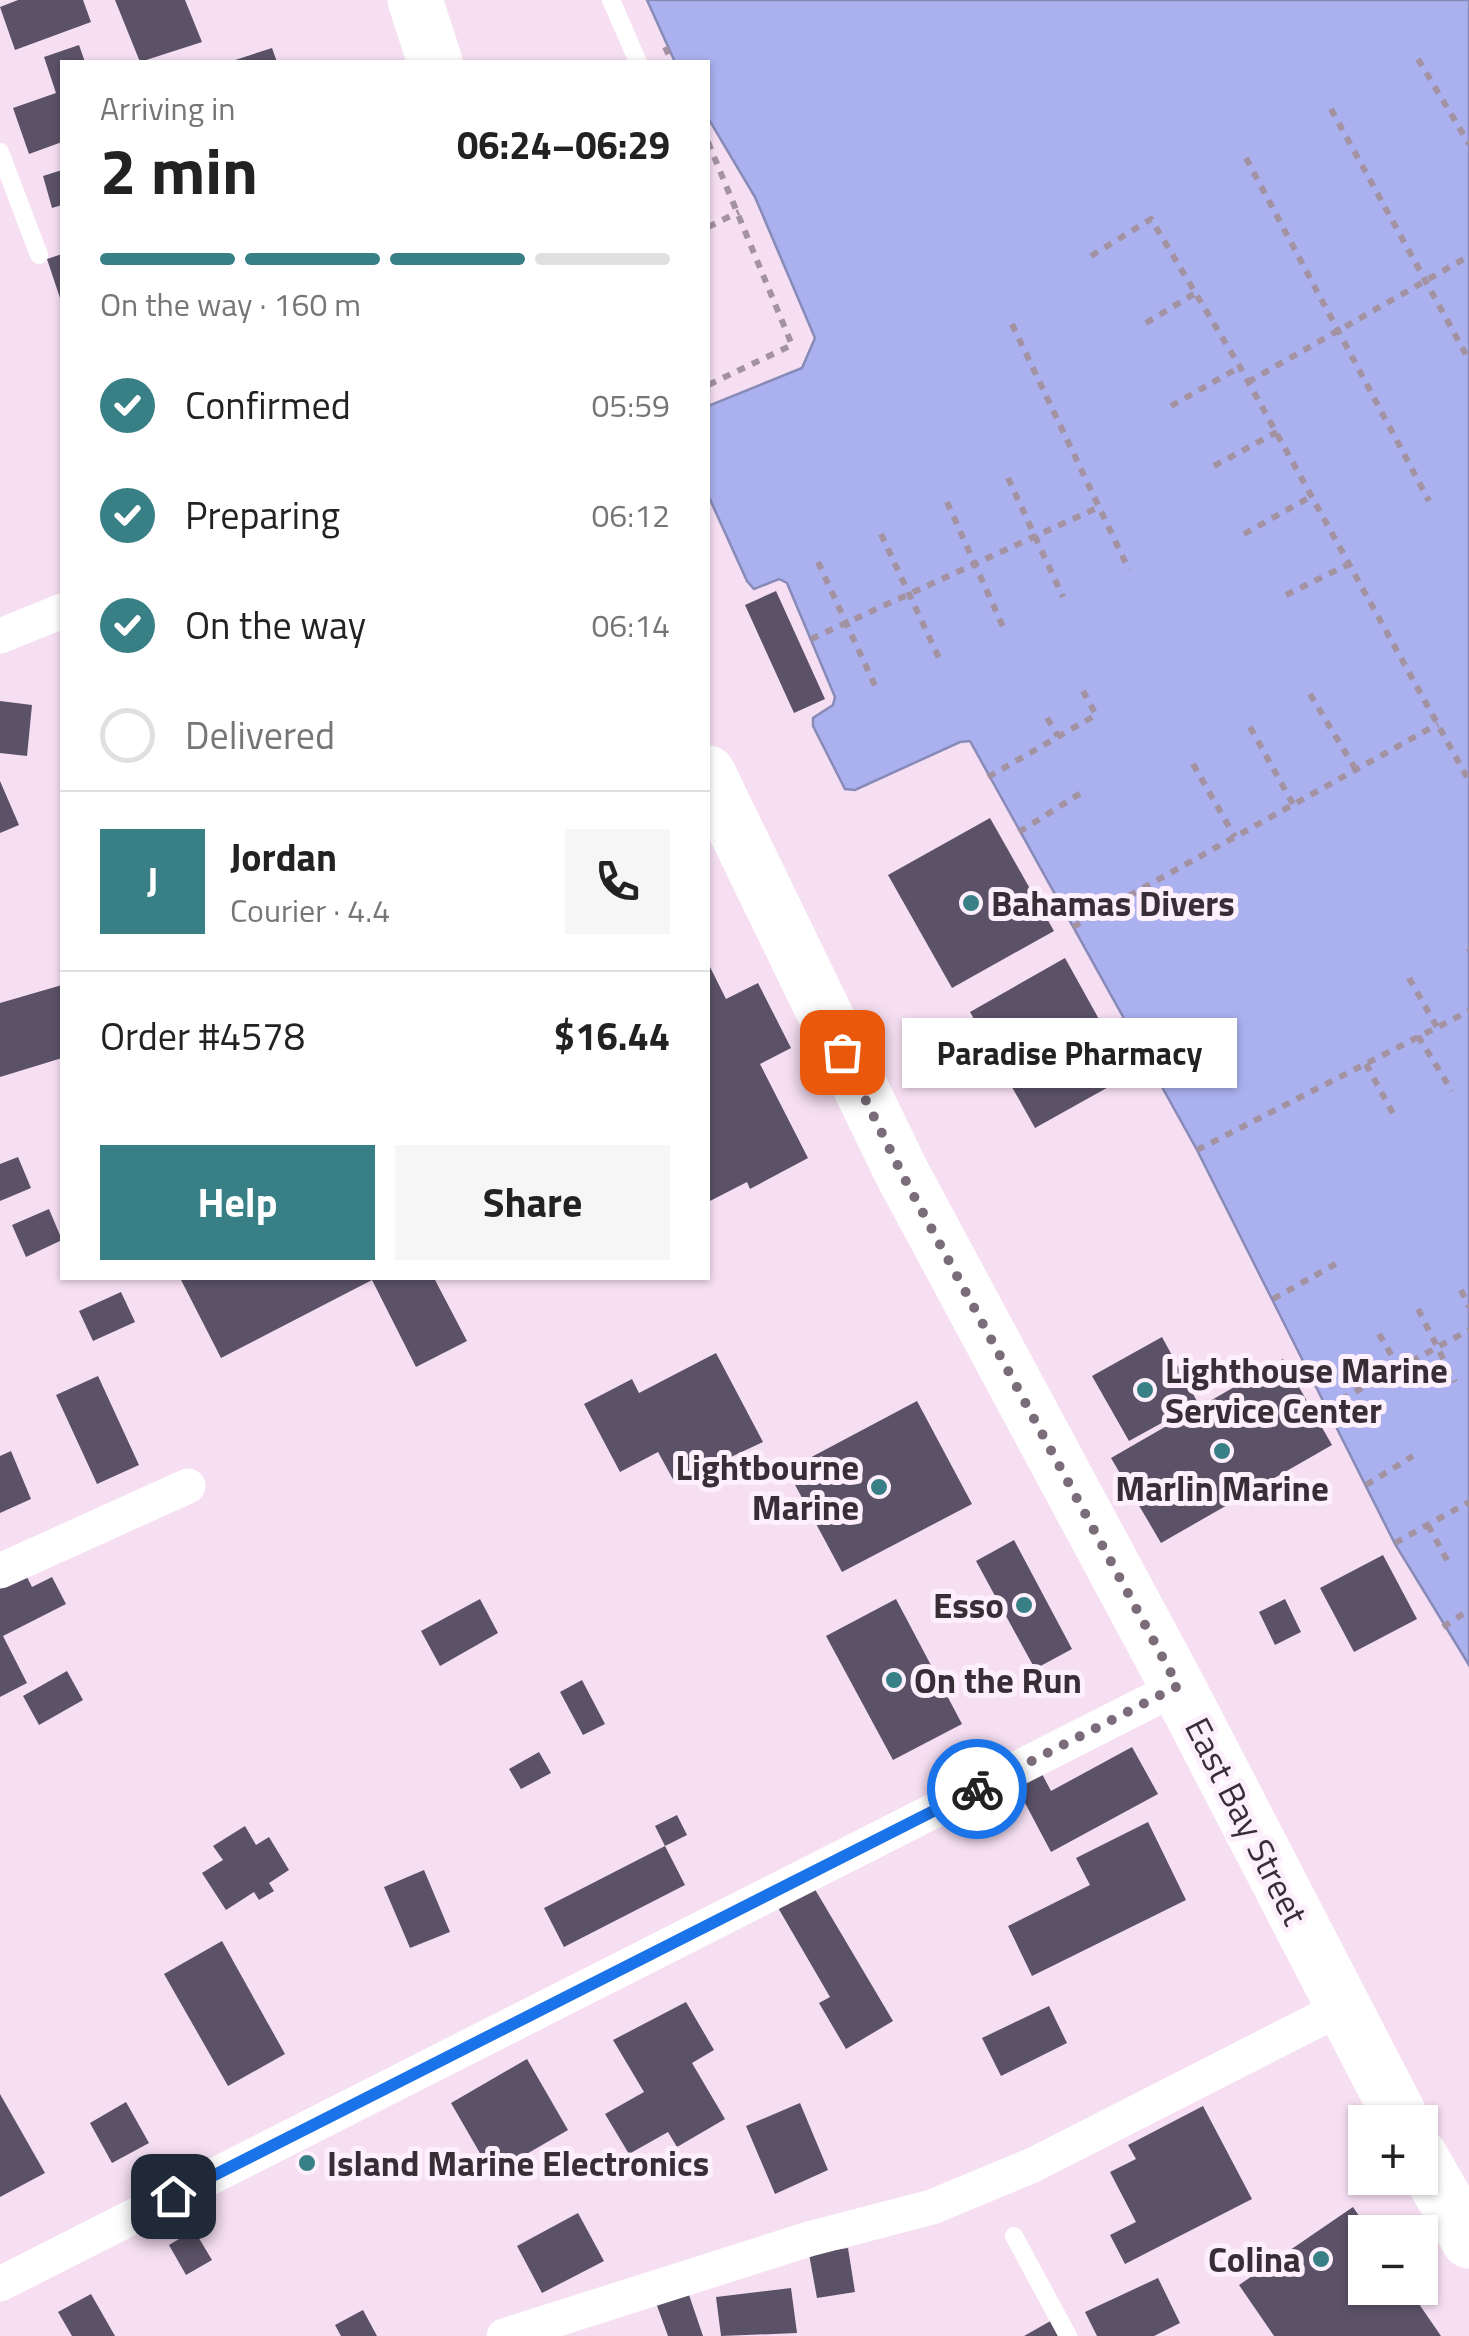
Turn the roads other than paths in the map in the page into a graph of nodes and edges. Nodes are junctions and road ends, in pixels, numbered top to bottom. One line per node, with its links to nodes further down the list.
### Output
1 (415, 0): 3 (highway)
2 (612, 0): 4 (lane)
3 (434, 60)
4 (637, 60)
5 (0, 152): 6 (lane)
6 (38, 255)
7 (60, 612): 8 (street)
8 (0, 636)
9 (710, 776): 12 (highway, East Bay Street)
10 (188, 1486): 11 (street)
11 (0, 1571)
12 (1178, 1686): 13 (highway, East Bay Street); 18 (street)
13 (1345, 2006): 14 (highway, East Bay Street); 19 (street)
14 (1395, 2105)
15 (1438, 2187): 17 (highway)
16 (1014, 2236): 20 (lane)
17 (1469, 2241)
18 (0, 2284)
19 (504, 2336)
20 (1068, 2336)

